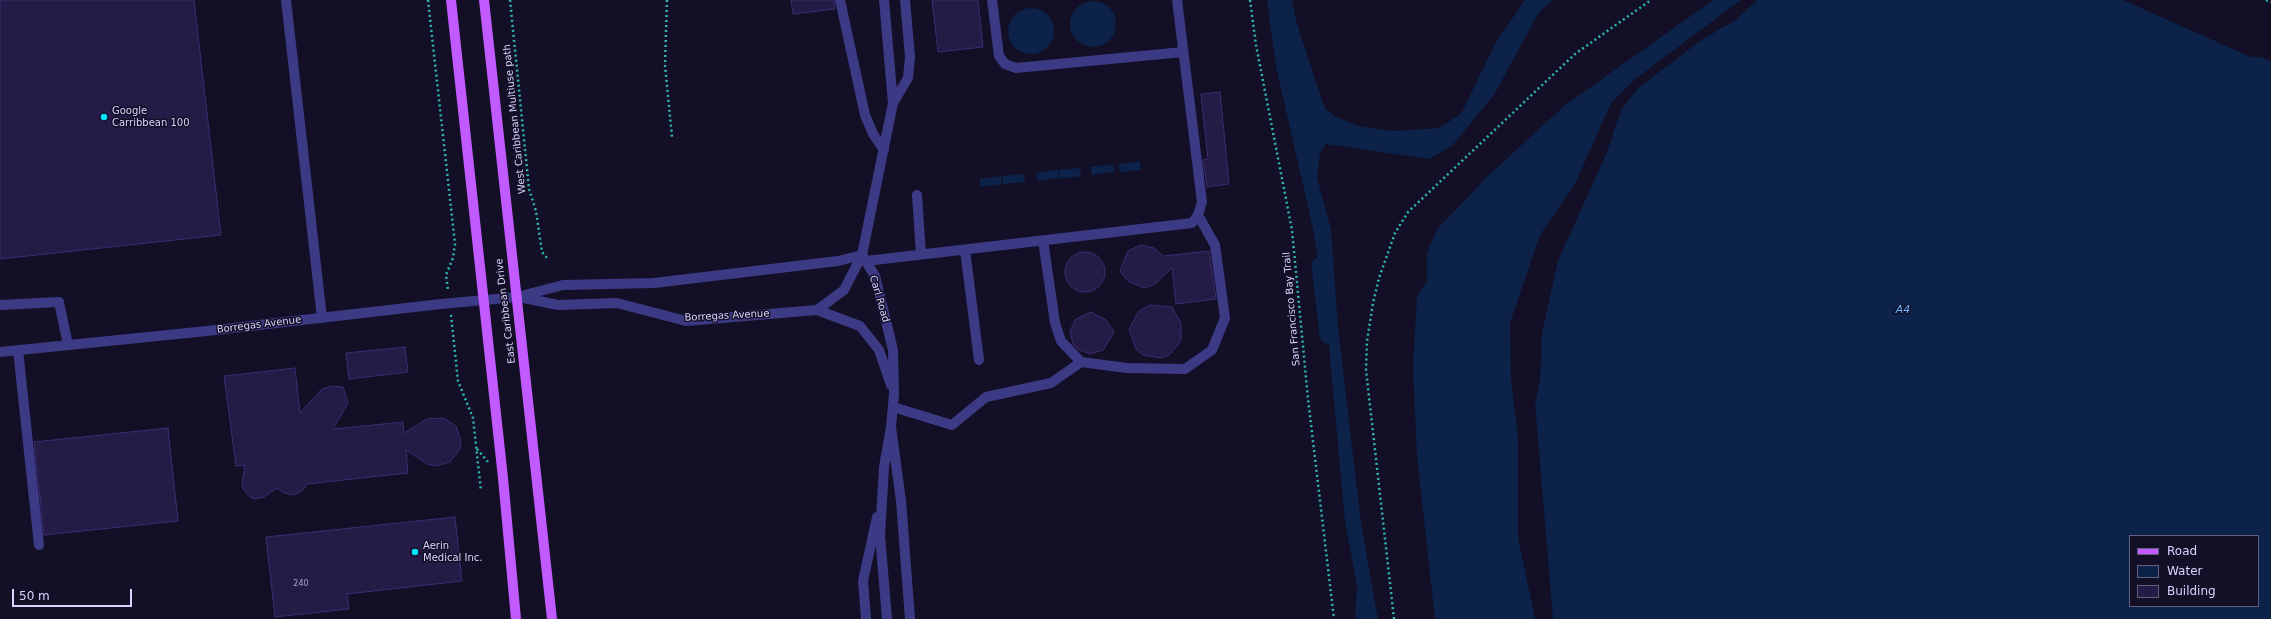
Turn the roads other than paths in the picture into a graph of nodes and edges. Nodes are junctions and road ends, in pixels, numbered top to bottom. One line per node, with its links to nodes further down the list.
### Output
1 (286, 0): 22 (street)
2 (451, 0): 19 (main road, East Caribbean Drive)
3 (484, 0): 18 (main road, East Caribbean Drive)
4 (840, 0): 11 (street)
5 (884, 0): 10 (street)
6 (905, 0): 10 (street)
7 (992, 0): 9 (street)
8 (1177, 0): 9 (street)
9 (1183, 52): 13 (street)
10 (893, 104): 11 (street)
11 (884, 150): 17 (street)
12 (916, 195): 16 (street)
13 (1198, 215): 14 (street, Borregas Avenue); 27 (street)
14 (1043, 240): 15 (street, Borregas Avenue); 27 (street)
15 (965, 250): 16 (street, Borregas Avenue); 26 (street)
16 (921, 254): 17 (street, Borregas Avenue)
17 (864, 258): 18 (street, Borregas Avenue); 21 (street); 28 (street, Carl Road)
18 (517, 297): 19 (street, Borregas Avenue); 21 (street, Borregas Avenue); 34 (main road, East Caribbean Drive)
19 (484, 299): 22 (street, Borregas Avenue); 33 (main road, East Caribbean Drive)
20 (0, 305): 23 (street)
21 (816, 310): 28 (street, Borregas Avenue)
22 (322, 318): 23 (street, Borregas Avenue)
23 (68, 345): 24 (street, Borregas Avenue)
24 (18, 350): 25 (street, Borregas Avenue); 32 (street)
25 (0, 352)
26 (979, 360)
27 (1081, 362): 29 (street)
28 (894, 394): 29 (street, Carl Road)
29 (893, 406): 30 (street, Carl Road)
30 (891, 427): 31 (street, Carl Road); 37 (street, Carl Road)
31 (882, 500): 35 (street, Carl Road); 36 (street, Carl Road)
32 (39, 545)
33 (516, 619)
34 (552, 619)
35 (866, 619)
36 (887, 619)
37 (910, 619)

